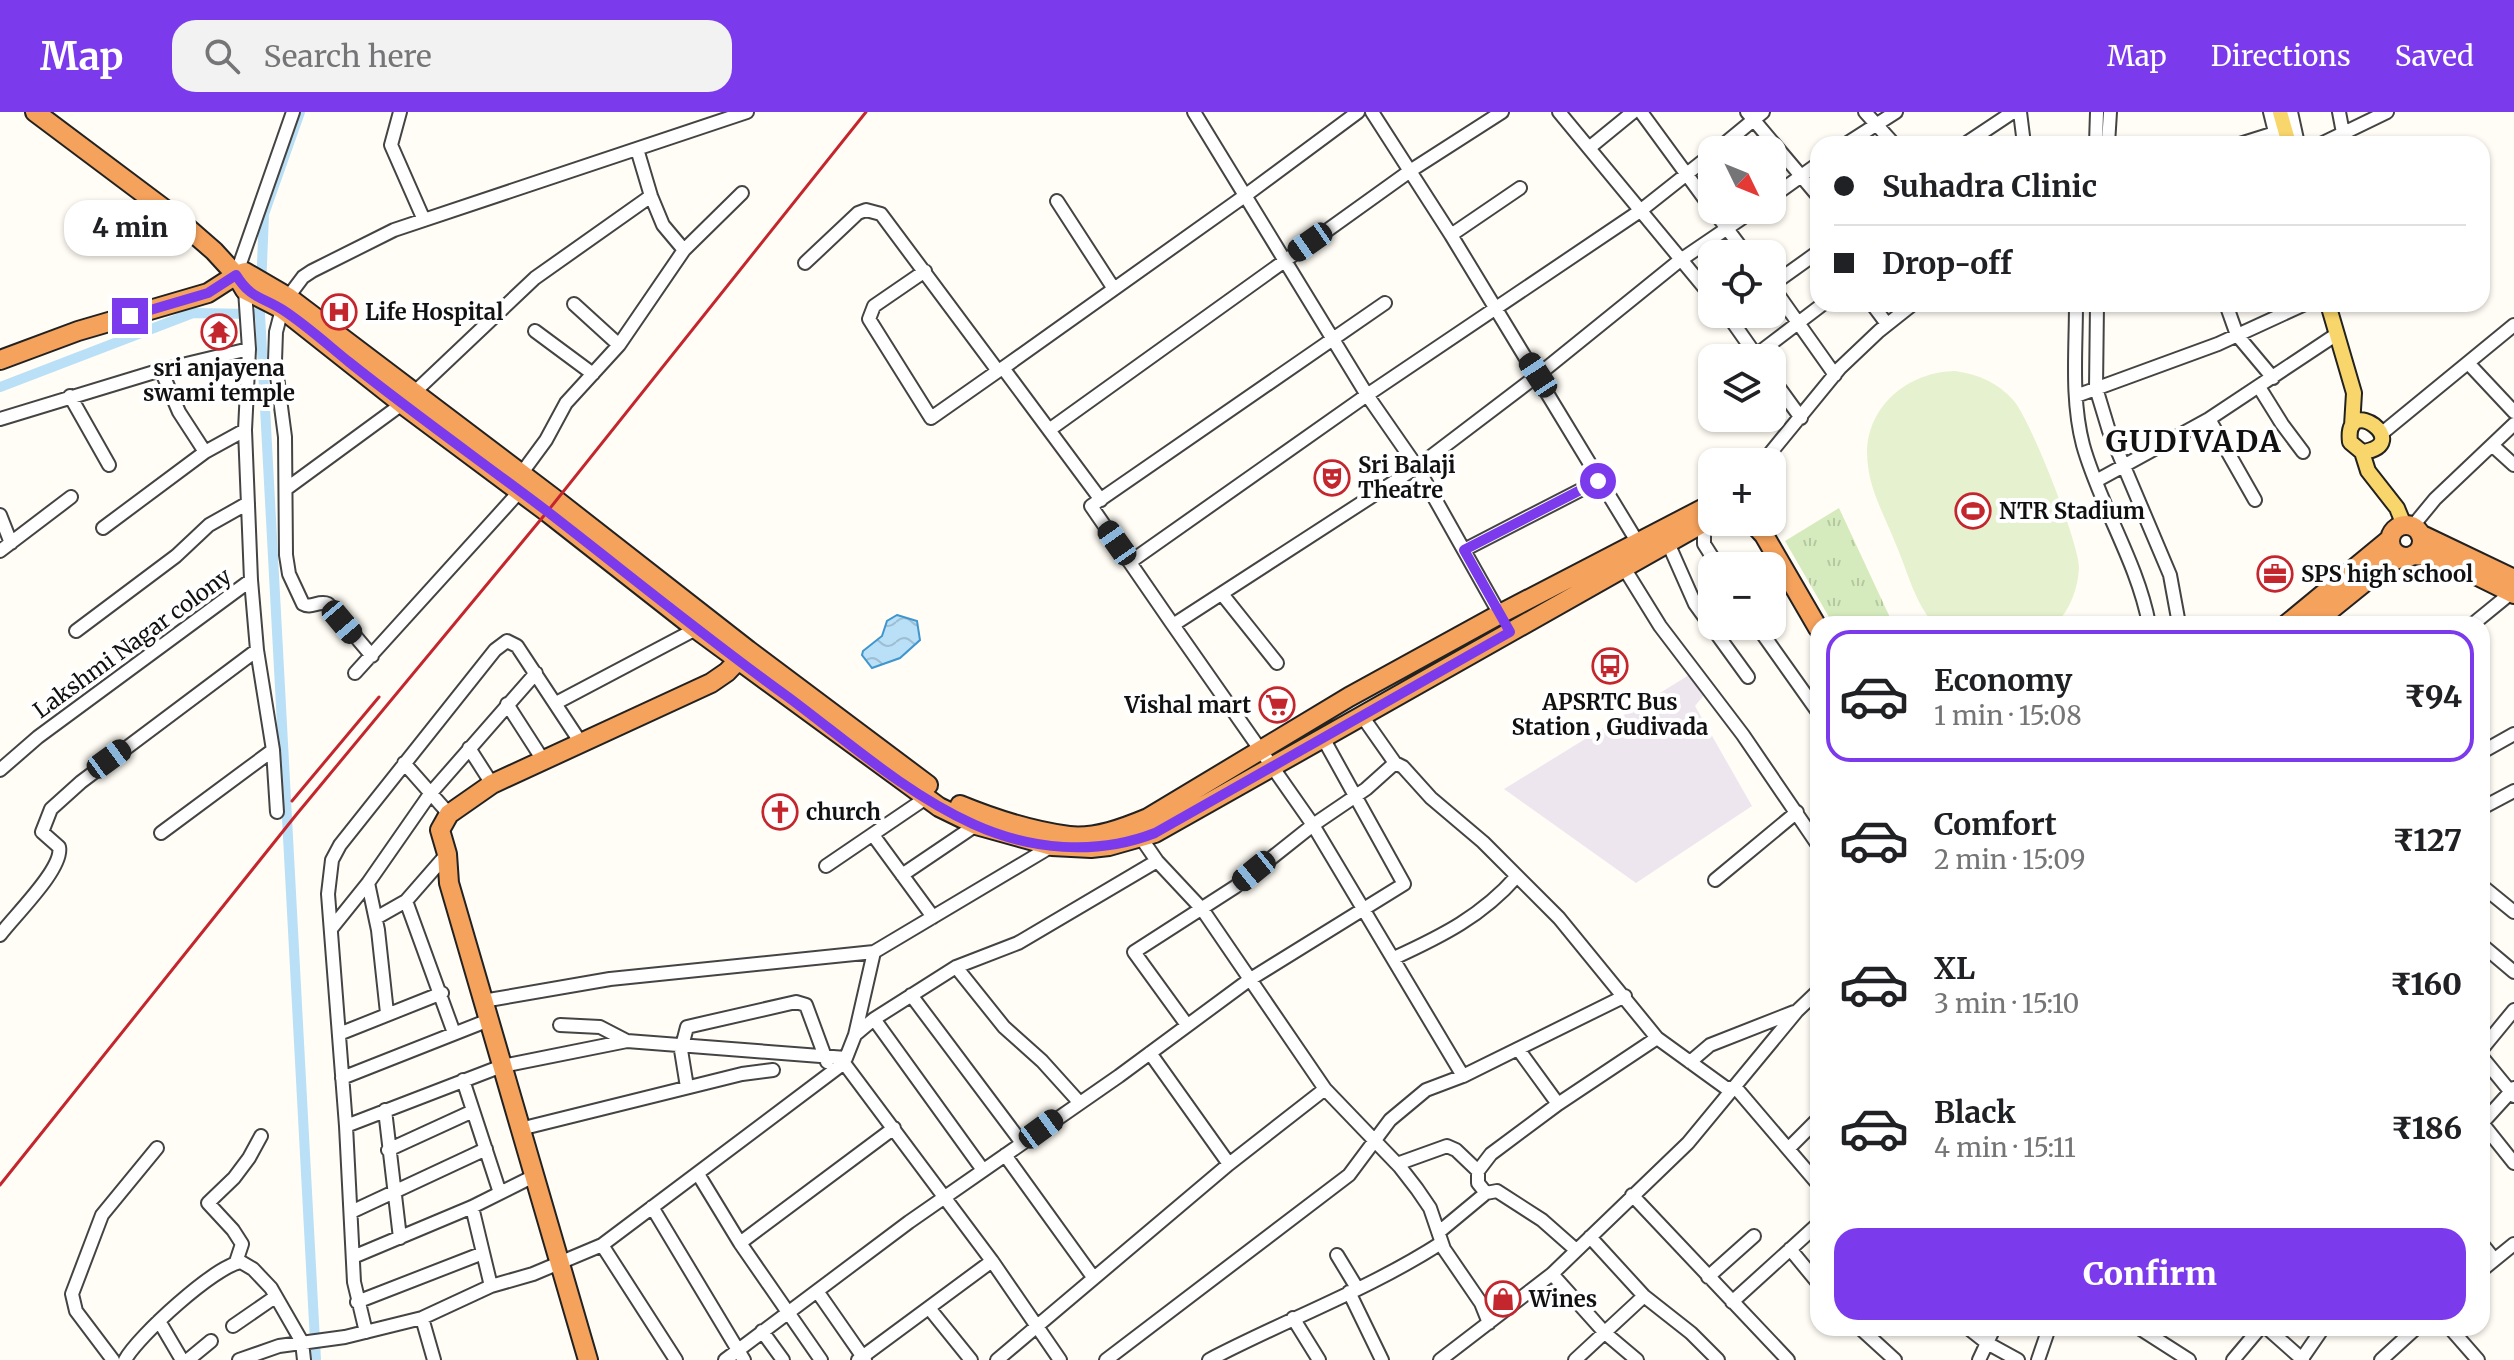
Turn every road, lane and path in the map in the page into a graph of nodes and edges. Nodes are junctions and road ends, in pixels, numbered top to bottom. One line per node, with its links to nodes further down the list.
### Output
1 (35, 112): 67 (highway)
2 (293, 112): 67 (street)
3 (400, 112): 53 (street)
4 (747, 112): 38 (street)
5 (1194, 112): 49 (street)
6 (1358, 112): 49 (street)
7 (1372, 112): 41 (street)
8 (1502, 112): 41 (street)
9 (1559, 112): 37 (street)
10 (1633, 112): 37 (street)
11 (1641, 112): 42 (street)
12 (1865, 112): 24 (street)
13 (1896, 112): 24 (street)
14 (2013, 112): 29 (street)
15 (2020, 112): 30 (street)
16 (2097, 112): 31 (street)
17 (2110, 112): 32 (street)
18 (2270, 112): 33 (street)
19 (2280, 112): 34 (main road)
20 (2291, 112): 35 (street)
21 (2339, 112): 25 (street)
22 (2387, 112): 25 (street)
23 (1754, 115): 26 (street); 43 (street)
24 (1876, 123): 27 (street); 28 (street)
25 (2343, 133): 36 (street)
26 (1731, 136)
27 (1857, 136)
28 (1887, 136)
29 (1977, 136)
30 (2023, 136)
31 (2096, 136)
32 (2108, 136)
33 (2276, 136)
34 (2287, 136)
35 (2296, 136)
36 (2337, 136)
37 (1589, 148): 52 (street)
38 (637, 149): 50 (street); 53 (street)
39 (1698, 166): 42 (street)
40 (1810, 170): 43 (street)
41 (1410, 171): 57 (street); 61 (street)
42 (1688, 174): 47 (street); 52 (street)
43 (1802, 176): 44 (street); 45 (street)
44 (1810, 186)
45 (1786, 187)
46 (1520, 188): 57 (street)
47 (1698, 189)
48 (742, 193): 59 (street)
49 (1246, 195): 61 (street); 68 (street)
50 (651, 196): 59 (street); 107 (street)
51 (1057, 201): 68 (street)
52 (1640, 211): 62 (street); 73 (street)
53 (424, 220): 69 (street)
54 (1723, 224): 56 (street)
55 (1735, 224): 56 (street)
56 (1727, 230): 58 (street); 62 (street)
57 (1451, 235): 73 (street)
58 (1735, 240)
59 (684, 250): 90 (street)
60 (1810, 258): 65 (street)
61 (1285, 260): 88 (street); 116 (street)
62 (1679, 261): 66 (street); 97 (street)
63 (805, 263): 64 (street)
64 (925, 271): 94 (street); 94 (street)
65 (1786, 276)
66 (1698, 282)
67 (248, 288): 69 (highway); 91 (street); 92 (highway)
68 (1114, 289): 94 (street)
69 (280, 301): 107 (highway); 129 (street)
70 (1385, 303): 88 (street)
71 (574, 304): 90 (street)
72 (1786, 306): 82 (street)
73 (1495, 309): 97 (street); 103 (street)
74 (1811, 312): 82 (street)
75 (1878, 312): 83 (street)
76 (1903, 312): 83 (street)
77 (2076, 312): 105 (street)
78 (2097, 312): 101 (street)
79 (2229, 312): 87 (street)
80 (2287, 312): 87 (street)
81 (2330, 312): 86 (main road)
82 (1797, 322): 89 (street); 98 (street)
83 (1887, 324): 98 (street)
84 (2514, 325): 93 (street)
85 (535, 331): 96 (street)
86 (2337, 334): 99 (street); 102 (main road)
87 (2237, 335): 99 (street); 101 (street)
88 (1333, 339): 103 (street); 131 (street)
89 (1771, 344)
90 (619, 345): 96 (street)
91 (249, 349): 95 (street); 115 (street)
92 (0, 360)
93 (2469, 364): 108 (street); 114 (street)
94 (1000, 369): 116 (street)
95 (161, 370): 104 (street); 119 (street)
96 (593, 374): 128 (street)
97 (1538, 375): 125 (street); 126 (street)
98 (1835, 375): 109 (street)
99 (2273, 378): 100 (street)
100 (2259, 387): 111 (street); 120 (street)
101 (2096, 388): 105 (street); 124 (street)
102 (2354, 393): 113 (main road); 114 (main road)
103 (1367, 395): 125 (street); 148 (street)
104 (70, 396): 110 (street); 122 (street)
105 (2076, 396): 127 (street)
106 (1786, 397): 109 (street)
107 (408, 399): 128 (highway); 129 (street)
108 (2514, 412)
109 (1801, 418): 118 (street)
110 (0, 419)
111 (2209, 419): 124 (street); 132 (street)
112 (2514, 424): 117 (street)
113 (2352, 426): 114 (main road); 121 (main road)
114 (2379, 429): 121 (main road)
115 (245, 430): 119 (street); 133 (street)
116 (1049, 430): 131 (street)
117 (2492, 445): 123 (street); 138 (street)
118 (1775, 448)
119 (205, 452): 137 (street)
120 (2303, 452)
121 (2362, 452): 138 (main road)
122 (109, 465)
123 (2514, 465)
124 (2124, 466): 127 (street); 156 (street)
125 (1417, 467): 144 (street); 151 (street)
126 (1598, 481): 142 (street); 144 (street)
127 (2096, 481): 155 (street)
128 (520, 483): 161 (highway); 166 (street); 167 (highway)
129 (286, 489): 166 (street)
130 (71, 497): 141 (street)
131 (1101, 500): 148 (street)
132 (2255, 500)
133 (248, 503): 149 (street); 162 (street)
134 (1698, 511): 142 (highway)
135 (0, 515): 141 (street)
136 (1698, 526): 143 (highway)
137 (103, 528)
138 (2407, 531): 146 (highway); 146 (highway); 150 (highway); 157 (highway)
139 (1765, 536): 153 (highway)
140 (1773, 536): 154 (highway)
141 (11, 543): 145 (street)
142 (1638, 543): 147 (highway)
143 (1668, 543): 147 (highway); 171 (street)
144 (1464, 550): 152 (street)
145 (0, 551)
146 (2409, 556): 150 (highway); 158 (highway)
147 (1620, 561): 152 (highway); 163 (highway); 195 (street)
148 (1130, 562): 160 (street)
149 (251, 580): 165 (street); 187 (street, Lakshmi Nagar colony)
150 (2513, 589): 159 (street)
151 (1222, 594): 160 (street); 168 (street)
152 (1500, 614): 163 (street); 182 (highway)
153 (1811, 616)
154 (1824, 616)
155 (2147, 616)
156 (2178, 616)
157 (2297, 616)
158 (2323, 616)
159 (2482, 616)
160 (1173, 625): 182 (street)
161 (696, 629): 167 (highway); 173 (street)
162 (76, 631)
163 (1510, 632): 175 (highway)
164 (1767, 640): 172 (street)
165 (257, 650): 181 (street); 219 (street)
166 (372, 656): 169 (street)
167 (743, 656): 178 (highway); 192 (highway); 199 (highway)
168 (1277, 663)
169 (355, 673)
170 (536, 673): 173 (street); 174 (street); 184 (street)
171 (1748, 677)
172 (1810, 701)
173 (556, 703): 178 (street)
174 (507, 704): 179 (street); 183 (street)
175 (1362, 716): 177 (highway); 185 (street)
176 (2514, 734): 180 (street)
177 (1323, 738): 186 (highway); 191 (street)
178 (581, 743): 183 (highway)
179 (469, 748): 188 (street); 190 (street)
180 (2490, 748)
181 (273, 750): 194 (street); 201 (street)
182 (1262, 750): 186 (street); 199 (highway)
183 (543, 760): 188 (highway)
184 (404, 763): 190 (street); 218 (street)
185 (1395, 763): 191 (street); 208 (street)
186 (1274, 767): 198 (street); 199 (highway)
187 (0, 770)
188 (492, 784): 196 (highway)
189 (2513, 792): 193 (street)
190 (430, 794): 196 (street); 210 (street)
191 (1355, 796): 198 (street); 214 (street)
192 (926, 798): 197 (highway); 202 (street)
193 (2490, 804)
194 (277, 812)
195 (1797, 812): 200 (street); 209 (street)
196 (449, 814): 204 (highway)
197 (976, 825): 203 (highway); 207 (street)
198 (1313, 825): 213 (street); 214 (street)
199 (1137, 831): 203 (highway); 205 (street)
200 (1810, 832)
201 (161, 833)
202 (873, 835): 206 (street); 207 (street)
203 (1052, 846): 216 (street)
204 (447, 854): 212 (street); 230 (highway)
205 (1157, 861): 213 (street); 223 (street)
206 (826, 866)
207 (902, 875): 216 (street)
208 (1517, 876): 222 (street); 228 (street)
209 (1715, 880)
210 (368, 883): 217 (street); 218 (street)
211 (2490, 892): 215 (street)
212 (406, 901): 217 (street); 226 (street)
213 (1202, 909): 225 (street); 237 (street)
214 (1363, 909): 222 (street); 225 (street)
215 (2514, 912)
216 (933, 917): 220 (street)
217 (376, 918): 233 (street)
218 (331, 929): 239 (street)
219 (0, 935)
220 (874, 952): 230 (street); 240 (street)
221 (2490, 952): 224 (street)
222 (1394, 958): 254 (street)
223 (956, 967): 227 (street); 261 (street)
224 (2514, 972)
225 (1249, 980): 237 (street); 259 (street)
226 (442, 993): 233 (street); 238 (street)
227 (911, 995): 234 (street); 273 (street)
228 (1625, 996): 241 (street); 245 (street)
229 (1810, 999): 232 (street)
230 (483, 1001): 235 (highway)
231 (2514, 1010): 242 (street)
232 (1797, 1011): 249 (street); 258 (street)
233 (387, 1013): 239 (street)
234 (874, 1019): 240 (street); 282 (street)
235 (489, 1020): 238 (street); 250 (highway)
236 (560, 1025): 243 (street)
237 (1187, 1025): 246 (street)
238 (454, 1033): 255 (street)
239 (339, 1034): 255 (street)
240 (855, 1035): 248 (street)
241 (1657, 1038): 249 (street); 262 (street)
242 (2490, 1039)
243 (627, 1041): 244 (street); 250 (street)
244 (684, 1045): 247 (street); 247 (street); 257 (street)
245 (1518, 1049): 254 (street); 262 (street)
246 (1150, 1053): 261 (street); 280 (street)
247 (825, 1057): 248 (street); 253 (street)
248 (845, 1061): 253 (street); 268 (street)
249 (1690, 1062): 258 (street)
250 (502, 1066): 256 (street); 269 (highway)
251 (2490, 1066): 260 (street)
252 (773, 1070): 257 (street)
253 (831, 1073): 284 (street)
254 (1463, 1076): 272 (street)
255 (342, 1078): 266 (street)
256 (463, 1080): 263 (street); 264 (street)
257 (687, 1087): 269 (street)
258 (1736, 1088): 275 (street); 290 (street)
259 (1325, 1089): 272 (street); 280 (street)
260 (2513, 1092): 265 (street)
261 (1079, 1102): 273 (street)
262 (1558, 1104): 283 (street)
263 (385, 1110): 266 (street); 277 (street)
264 (473, 1111): 276 (street); 277 (street)
265 (2490, 1115)
266 (346, 1126): 294 (street)
267 (1810, 1127): 275 (street)
268 (894, 1128): 291 (street); 300 (street)
269 (520, 1129): 286 (highway)
270 (2490, 1133): 279 (street)
271 (261, 1136): 311 (street)
272 (1374, 1139): 281 (street); 367 (street)
273 (1022, 1143): 278 (street)
274 (157, 1148): 352 (street)
275 (1789, 1148): 285 (street)
276 (486, 1149): 287 (street); 288 (street)
277 (388, 1150): 287 (street)
278 (1005, 1155): 282 (street); 316 (street)
279 (2514, 1163)
280 (1229, 1164): 316 (street)
281 (1397, 1164): 283 (street); 297 (street)
282 (983, 1170): 291 (street)
283 (1478, 1171): 289 (street)
284 (698, 1174): 293 (street); 300 (street)
285 (1810, 1174)
286 (534, 1176): 288 (street); 312 (highway)
287 (393, 1193): 294 (street); 299 (street)
288 (500, 1193): 292 (street)
289 (1486, 1193): 297 (street); 303 (street)
290 (1632, 1195): 298 (street); 317 (street)
291 (945, 1197): 310 (street); 320 (street)
292 (472, 1207): 299 (street); 305 (street)
293 (652, 1207): 301 (street); 349 (street)
294 (351, 1212): 308 (street)
295 (1810, 1231): 302 (street)
296 (1754, 1236): 317 (street)
297 (1440, 1237): 319 (street); 330 (street)
298 (1590, 1237): 303 (street); 321 (street)
299 (400, 1238): 308 (street)
300 (740, 1243): 326 (street)
301 (602, 1245): 312 (street); 360 (street)
302 (1790, 1249): 314 (street); 324 (street)
303 (1576, 1250): 315 (street)
304 (2512, 1250): 309 (street)
305 (483, 1253): 318 (street); 323 (street)
306 (2490, 1254): 309 (street)
307 (1337, 1255): 319 (street)
308 (353, 1257): 323 (street)
309 (2494, 1259): 313 (street)
310 (992, 1261): 325 (street); 331 (street)
311 (236, 1262): 322 (street); 329 (street)
312 (559, 1263): 318 (street); 359 (highway)
313 (2490, 1263)
314 (1810, 1273)
315 (1552, 1274): 330 (street); 335 (street)
316 (1093, 1277): 331 (street)
317 (1708, 1277): 324 (street)
318 (491, 1286): 327 (street)
319 (1353, 1290): 328 (street); 370 (street)
320 (817, 1291): 326 (street); 351 (street)
321 (1644, 1296): 335 (street); 374 (street)
322 (275, 1297): 332 (street); 347 (street)
323 (357, 1302): 334 (street)
324 (1732, 1302): 350 (street)
325 (929, 1308): 351 (street); 364 (street)
326 (786, 1313): 333 (street); 363 (street)
327 (422, 1318): 334 (street); 358 (street)
328 (1293, 1318): 368 (street); 369 (street)
329 (159, 1321): 353 (street); 354 (street)
330 (1489, 1323): 371 (street)
331 (1038, 1325): 365 (street); 366 (street)
332 (233, 1326)
333 (762, 1331): 349 (street); 362 (street)
334 (366, 1332): 347 (street)
335 (1605, 1333): 372 (street); 373 (street)
336 (1869, 1336): 375 (street)
337 (1978, 1336): 348 (street)
338 (1990, 1336): 348 (street)
339 (2046, 1336): 378 (street)
340 (2152, 1336): 379 (street)
341 (2253, 1336): 380 (street)
342 (2276, 1336): 381 (street)
343 (2318, 1336): 381 (street)
344 (2457, 1336): 383 (street)
345 (2405, 1337): 382 (street)
346 (211, 1341): 355 (street)
347 (306, 1342): 356 (street); 357 (street)
348 (1987, 1343): 376 (street); 377 (street)
349 (741, 1355): 361 (street)
350 (1779, 1357)
351 (862, 1359)
352 (113, 1360)
353 (125, 1360)
354 (182, 1360)
355 (188, 1360)
356 (239, 1360)
357 (304, 1360)
358 (434, 1360)
359 (588, 1360)
360 (676, 1360)
361 (725, 1360)
362 (783, 1360)
363 (821, 1360)
364 (971, 1360)
365 (997, 1360)
366 (1060, 1360)
367 (1106, 1360)
368 (1209, 1360)
369 (1319, 1360)
370 (1382, 1360)
371 (1440, 1360)
372 (1575, 1360)
373 (1637, 1360)
374 (1718, 1360)
375 (1895, 1360)
376 (1979, 1360)
377 (2018, 1360)
378 (2038, 1360)
379 (2189, 1360)
380 (2233, 1360)
381 (2302, 1360)
382 (2381, 1360)
383 (2477, 1360)

